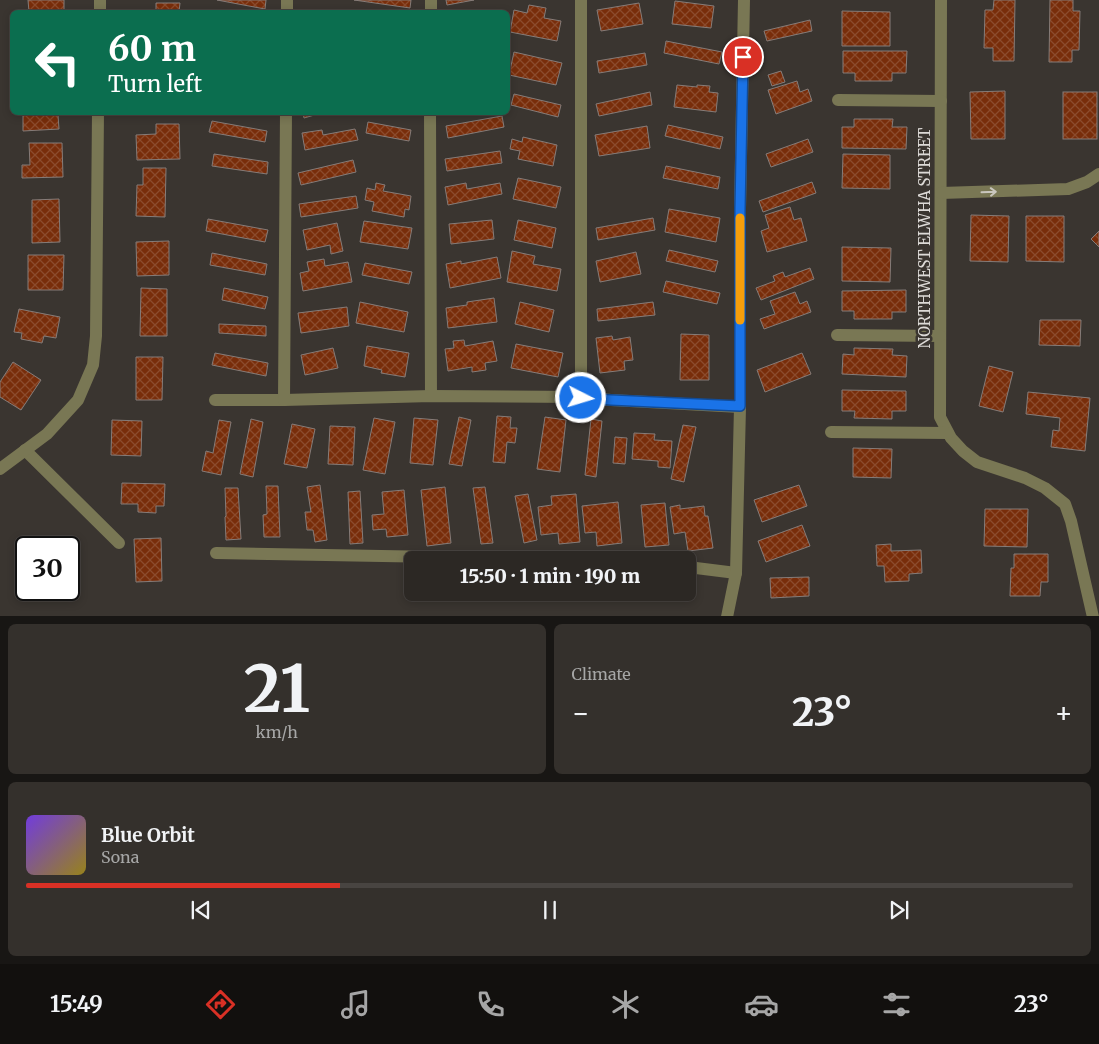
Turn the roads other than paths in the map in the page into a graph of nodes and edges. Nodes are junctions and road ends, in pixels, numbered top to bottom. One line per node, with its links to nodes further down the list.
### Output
1 (581, 0): 14 (street)
2 (744, 0): 17 (street)
3 (941, 0): 5 (street, NORTHWEST ELWHA STREET)
4 (838, 100): 5 (street)
5 (941, 101): 10 (street, NORTHWEST ELWHA STREET)
6 (98, 115): 20 (street)
7 (286, 115): 16 (street)
8 (430, 115): 13 (street)
9 (1099, 174): 10 (street, one-way to 9)
10 (941, 194): 12 (street, NORTHWEST ELWHA STREET)
11 (837, 335): 12 (street)
12 (940, 336): 19 (street, NORTHWEST ELWHA STREET)
13 (431, 396): 14 (street); 16 (street)
14 (581, 398): 17 (street)
15 (214, 400): 16 (street)
16 (284, 400)
17 (740, 406): 26 (street)
18 (831, 432): 19 (street)
19 (948, 433): 28 (street, NORTHWEST ELWHA STREET)
20 (25, 450): 21 (street); 22 (street)
21 (0, 469)
22 (119, 543)
23 (216, 553): 24 (street)
24 (404, 556)
25 (696, 568): 26 (street)
26 (736, 572): 27 (street)
27 (727, 616)
28 (1092, 616)

